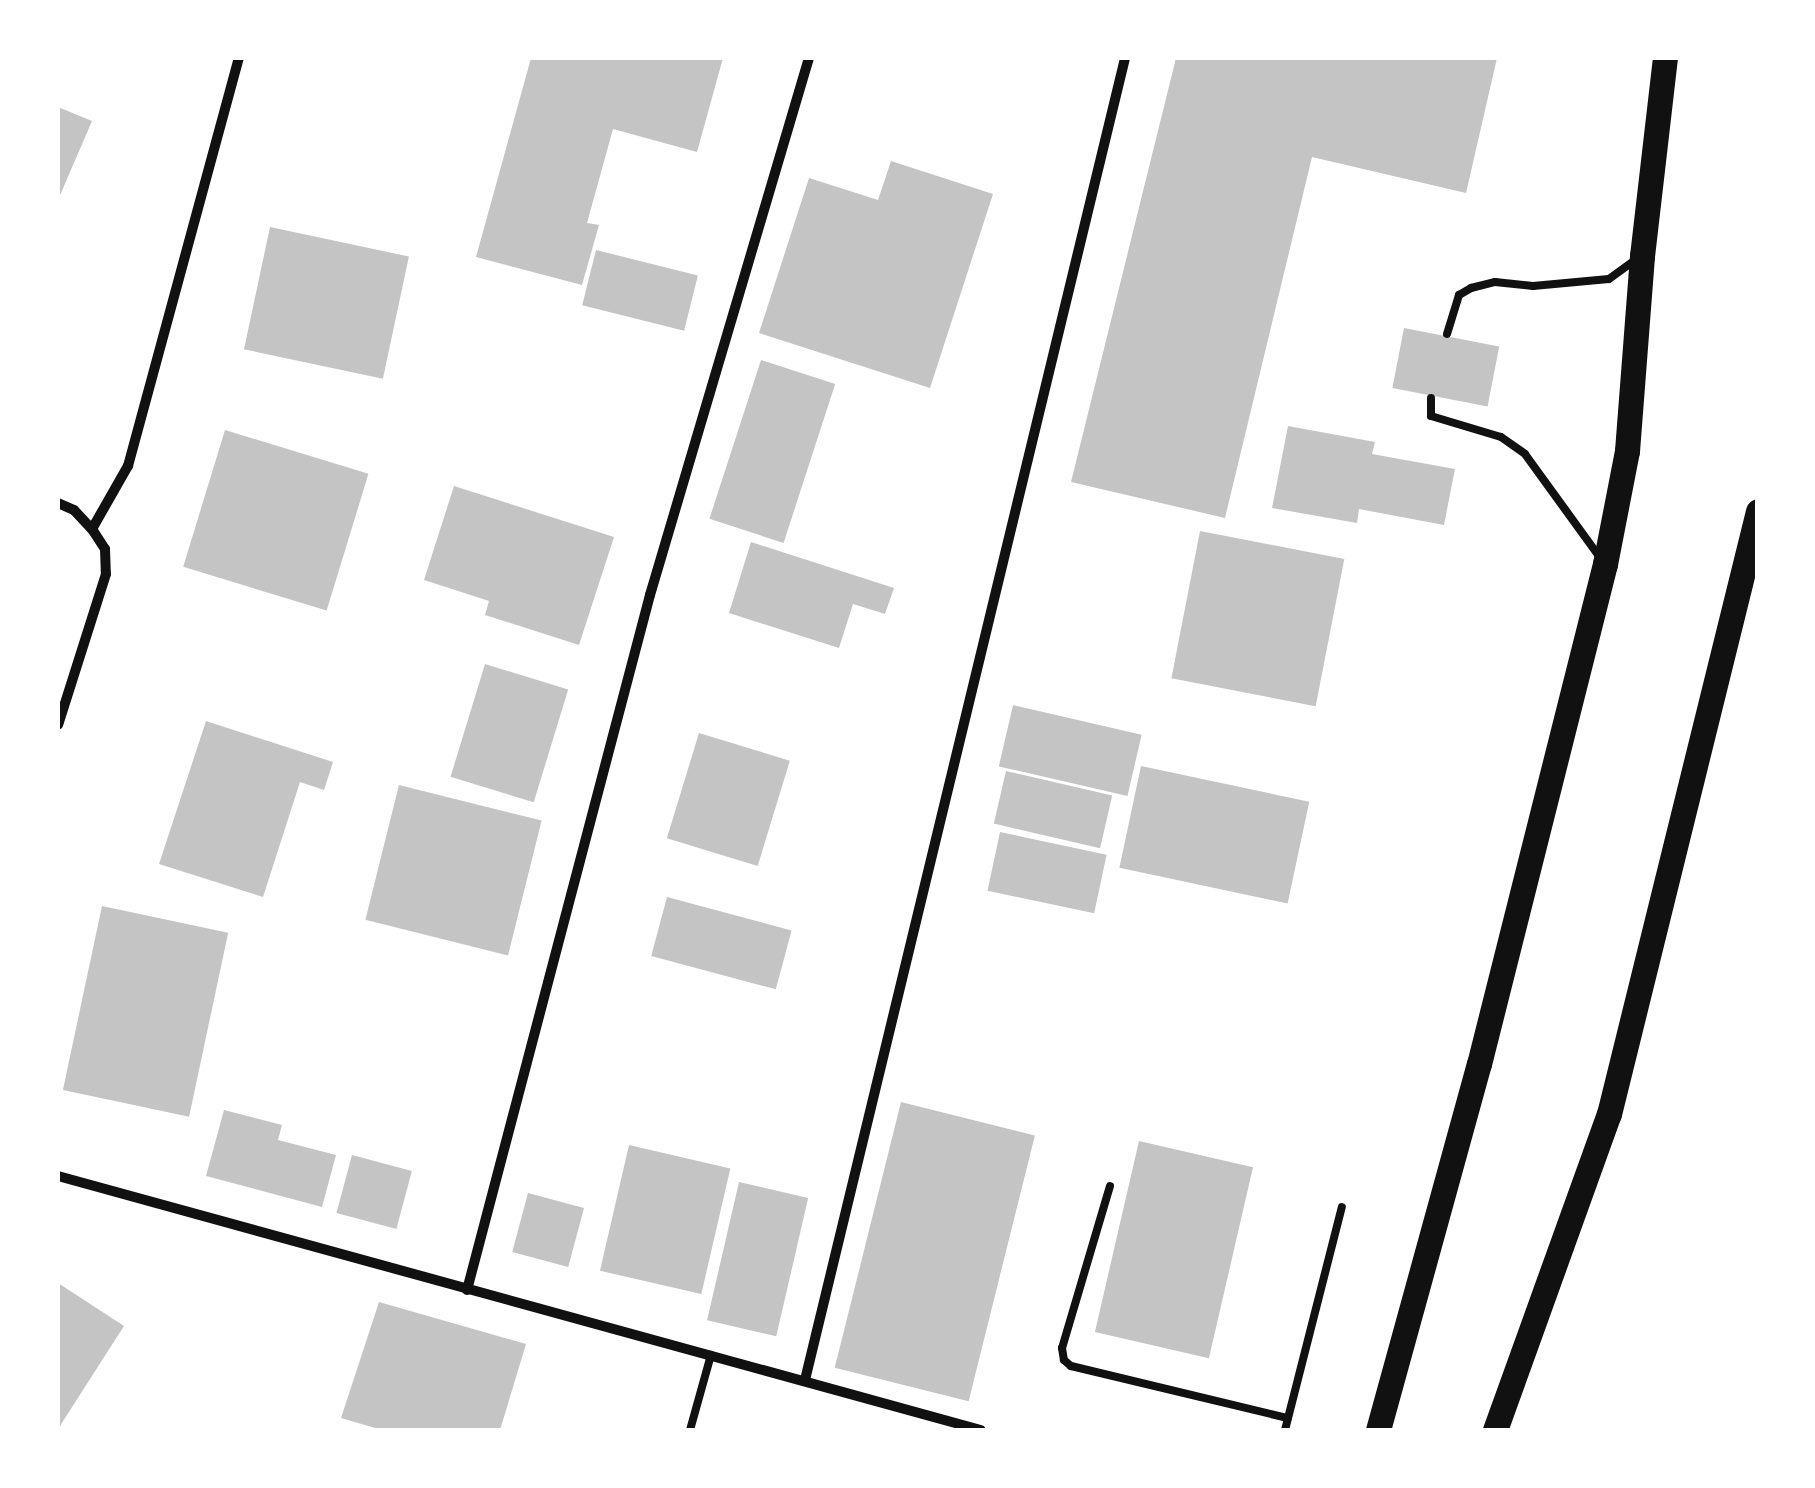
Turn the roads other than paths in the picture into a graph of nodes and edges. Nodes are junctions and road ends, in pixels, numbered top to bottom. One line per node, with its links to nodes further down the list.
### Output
1 (239, 58): 10 (street)
2 (808, 58): 16 (street)
3 (1125, 58): 18 (street)
4 (1665, 58): 5 (main road)
5 (1642, 256): 6 (lane); 11 (main road)
6 (1447, 334)
7 (1431, 398): 11 (lane)
8 (58, 504): 10 (street)
9 (1758, 511): 24 (main road)
10 (92, 529): 12 (street)
11 (1605, 564): 23 (main road)
12 (58, 725)
13 (58, 1176): 16 (street)
14 (1110, 1186): 19 (lane)
15 (1342, 1208): 19 (lane)
16 (467, 1290): 17 (street)
17 (711, 1355): 18 (street); 20 (lane)
18 (805, 1380): 21 (street)
19 (1288, 1418): 22 (lane)
20 (690, 1430)
21 (981, 1430)
22 (1285, 1430)
23 (1378, 1430)
24 (1495, 1430)

